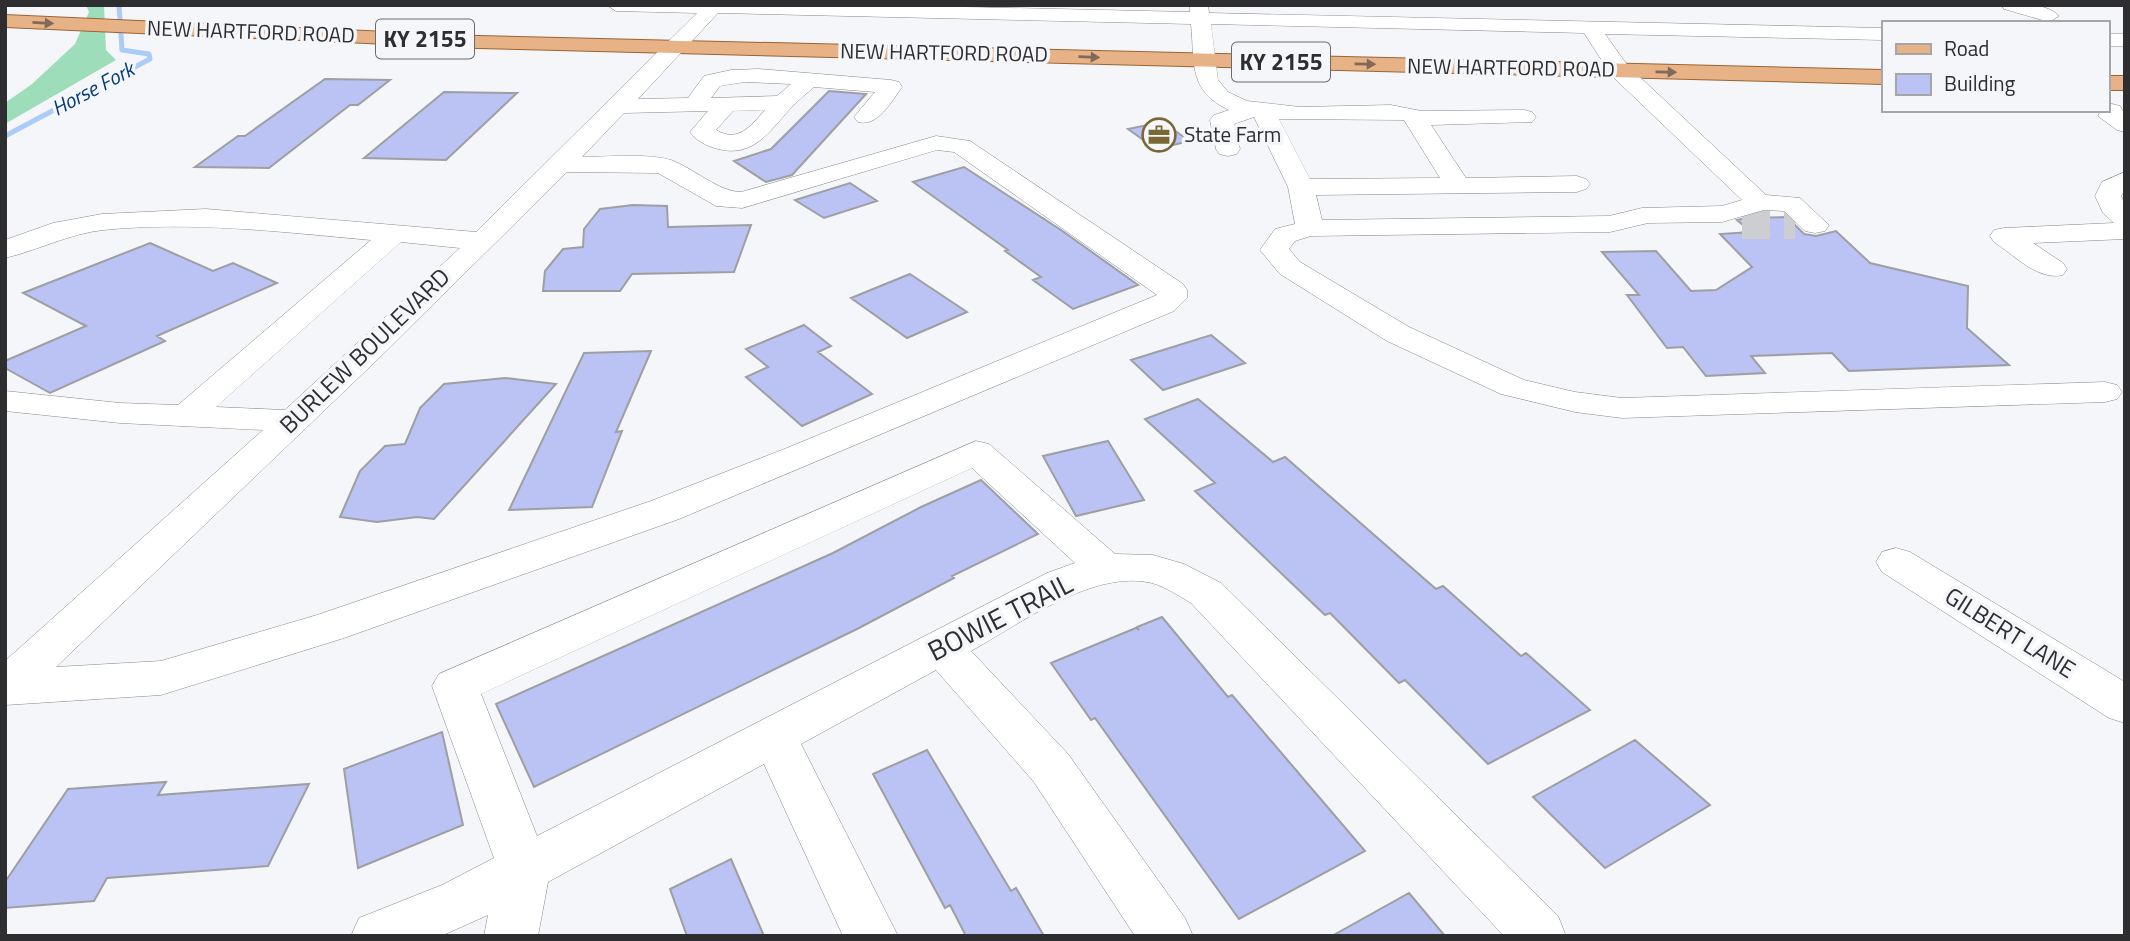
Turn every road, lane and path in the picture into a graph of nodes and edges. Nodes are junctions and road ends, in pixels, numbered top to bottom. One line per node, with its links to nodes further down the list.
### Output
1 (615, 5): 3 (street, NEW HARTFORD ROAD)
2 (2011, 5): 5 (street)
3 (714, 6): 9 (street, NEW HARTFORD ROAD); 11 (street, BURLEW BOULEVARD)
4 (391, 16): 12 (main road)
5 (2049, 16)
6 (5, 21): 12 (main road, NEW HARTFORD ROAD / KY 2155, one-way to 12)
7 (602, 22): 11 (main road, NEW HARTFORD ROAD / KY 2155)
8 (1591, 28): 9 (street, NEW HARTFORD ROAD); 10 (street, NEW HARTFORD ROAD); 14 (street)
9 (1202, 30): 11 (main road, NEW HARTFORD ROAD / KY 2155); 14 (main road, NEW HARTFORD ROAD / KY 2155); 16 (main road, NEW HARTFORD ROAD / KY 2155, one-way to 16); 24 (street)
10 (1882, 34)
11 (688, 35): 13 (main road, NEW HARTFORD ROAD / KY 2155); 13 (main road); 22 (street, BURLEW BOULEVARD)
12 (357, 36): 13 (main road, NEW HARTFORD ROAD / KY 2155)
13 (405, 38)
14 (1605, 46): 15 (main road, NEW HARTFORD ROAD / KY 2155); 16 (street)
15 (1882, 53)
16 (1620, 71): 17 (main road, NEW HARTFORD ROAD / KY 2155, one-way to 17); 33 (street)
17 (1882, 77)
18 (807, 80): 19 (street); 20 (street); 23 (street)
19 (783, 103): 21 (street); 21 (street)
20 (695, 104): 21 (street); 22 (street)
21 (727, 104)
22 (620, 106): 28 (street, BURLEW BOULEVARD)
23 (866, 117)
24 (1263, 117): 26 (street); 27 (street); 32 (street)
25 (1524, 117): 26 (street)
26 (1420, 123): 31 (street)
27 (1228, 149)
28 (560, 164): 41 (street, BURLEW BOULEVARD); 51 (street)
29 (2125, 180): 35 (street)
30 (1577, 184): 31 (street)
31 (1458, 186): 32 (street)
32 (1301, 187): 38 (street)
33 (1759, 202): 34 (street); 37 (street)
34 (1701, 215): 36 (street); 38 (street)
35 (2125, 219)
36 (1742, 225)
37 (1796, 225)
38 (1310, 228): 44 (street)
39 (2125, 231): 43 (street)
40 (394, 234): 41 (street); 42 (street); 46 (street)
41 (480, 241): 47 (street, BURLEW BOULEVARD)
42 (5, 250)
43 (2053, 269)
44 (2105, 393)
45 (5, 401): 46 (street)
46 (186, 416): 47 (street)
47 (292, 421): 51 (street, BURLEW BOULEVARD)
48 (1896, 562): 52 (street, GILBERT LANE)
49 (1105, 568): 50 (street, BOWIE TRAIL); 54 (street); 55 (street, BOWIE TRAIL)
50 (942, 647): 53 (street, BOWIE TRAIL); 59 (street)
51 (6, 688)
52 (2125, 705)
53 (774, 736): 54 (street, BOWIE TRAIL); 58 (street)
54 (524, 868): 56 (street, BOWIE TRAIL); 57 (street)
55 (1539, 934)
56 (378, 936)
57 (511, 936)
58 (871, 936)
59 (1166, 936)

